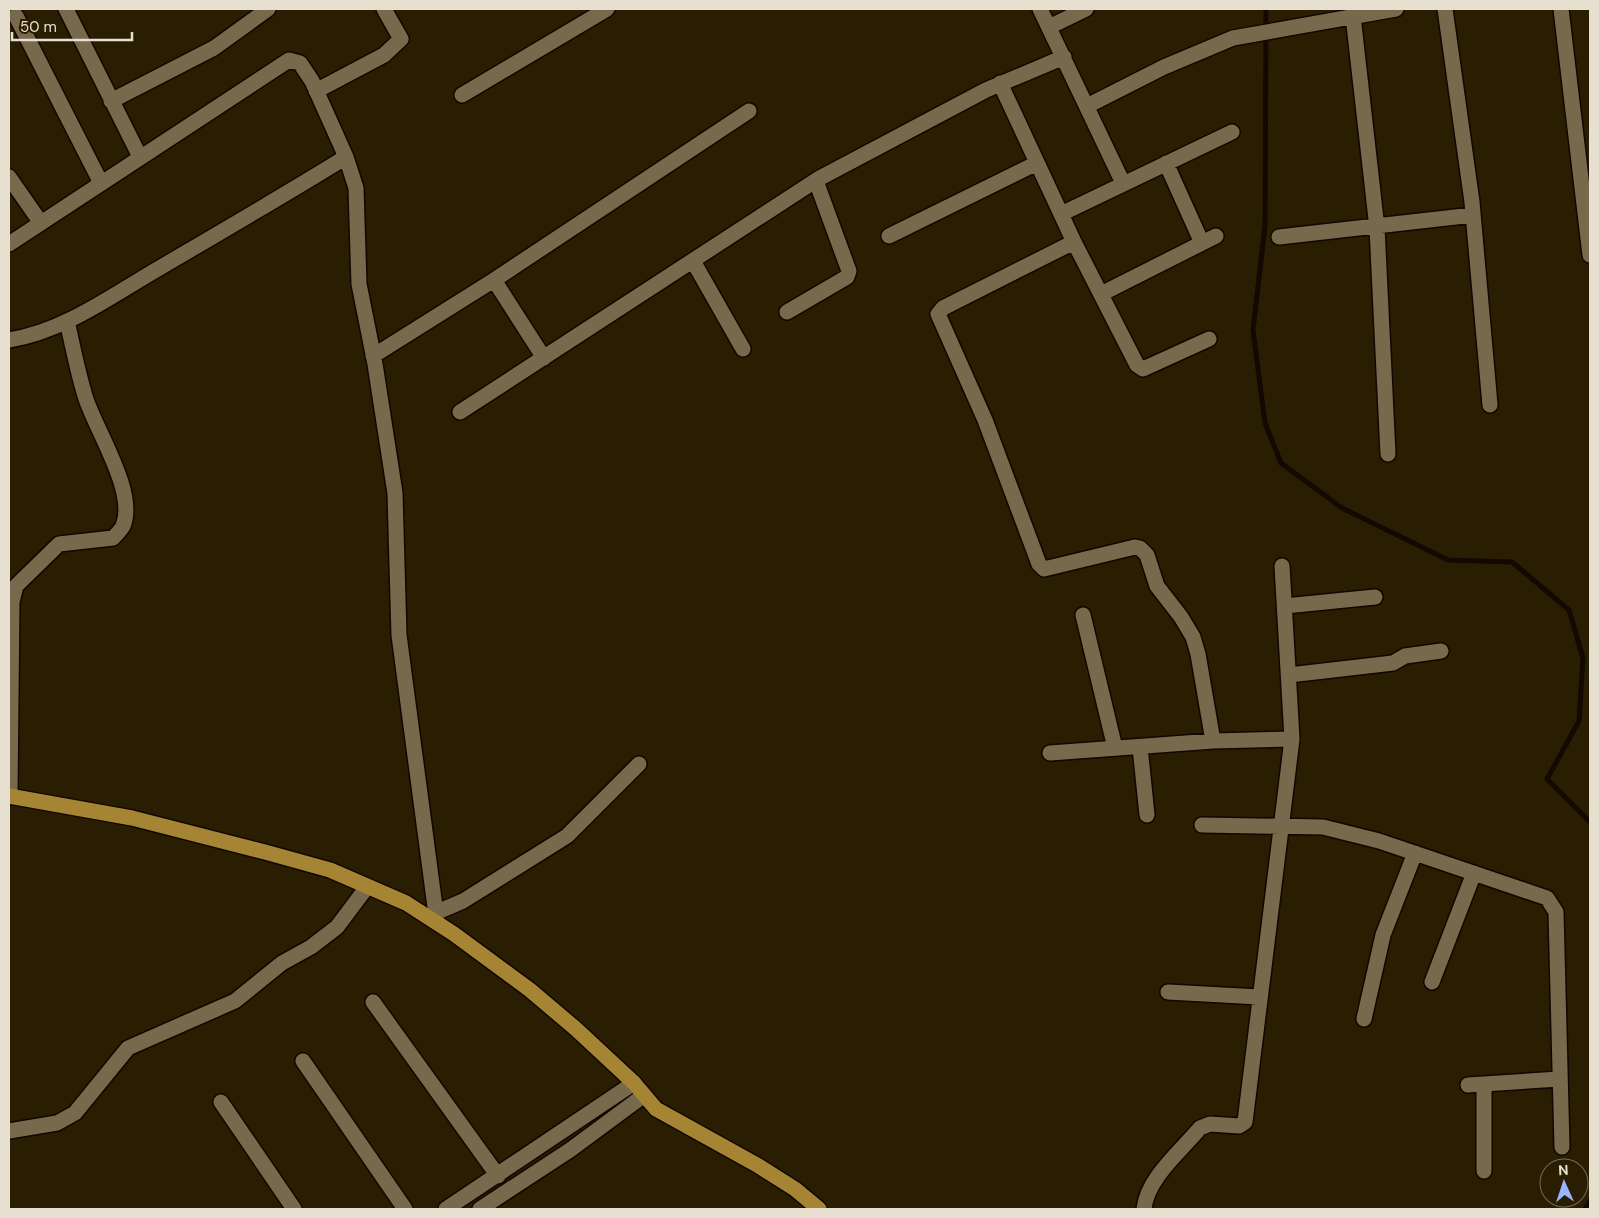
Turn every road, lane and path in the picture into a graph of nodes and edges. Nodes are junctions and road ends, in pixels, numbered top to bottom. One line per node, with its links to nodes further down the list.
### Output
1 (66, 9): 17 (street)
2 (268, 9): 17 (street)
3 (384, 9): 15 (street)
4 (607, 9): 16 (street)
5 (1040, 9): 12 (street)
6 (1086, 9): 12 (street)
7 (1396, 9): 10 (street)
8 (1445, 9): 30 (street)
9 (1561, 9): 37 (street)
10 (1348, 14): 18 (street); 32 (street)
11 (16, 16): 27 (street)
12 (1049, 27): 13 (street)
13 (1064, 57): 14 (street); 18 (street)
14 (1000, 84): 23 (street); 26 (street)
15 (316, 91): 21 (street); 22 (street)
16 (462, 95)
17 (111, 101): 21 (street)
18 (1087, 106): 28 (street)
19 (749, 111): 39 (street)
20 (1232, 132): 24 (street)
21 (140, 157): 27 (street)
22 (346, 157): 42 (street); 46 (street)
23 (1037, 163): 29 (street); 33 (street)
24 (1166, 163): 28 (street); 40 (street)
25 (9, 177): 31 (street)
26 (816, 181): 38 (street); 41 (street)
27 (102, 183): 31 (street)
28 (1123, 183): 29 (street)
29 (1061, 214): 35 (street)
30 (1473, 215): 32 (street); 48 (street)
31 (41, 223): 36 (street)
32 (1377, 228): 34 (street); 50 (street)
33 (889, 236)
34 (1279, 237)
35 (1074, 242): 40 (street); 58 (street)
36 (9, 244)
37 (1590, 255)
38 (693, 261): 45 (street); 47 (street)
39 (494, 280): 46 (street); 47 (street)
40 (1101, 294): 44 (street)
41 (786, 312)
42 (67, 321): 43 (street); 63 (street)
43 (9, 340)
44 (1209, 340)
45 (743, 349)
46 (373, 356): 70 (street)
47 (544, 358): 49 (street)
48 (1490, 405)
49 (460, 412)
50 (1388, 454)
51 (1282, 566): 53 (street)
52 (1375, 597): 53 (street)
53 (1285, 606): 56 (street)
54 (1083, 615): 60 (street)
55 (1441, 651): 56 (street)
56 (1289, 675): 57 (street)
57 (1292, 739): 58 (street); 66 (street)
58 (1213, 742): 59 (street)
59 (1140, 747): 60 (street); 64 (street)
60 (1115, 748): 61 (street)
61 (1050, 753)
62 (639, 764): 70 (street)
63 (9, 796): 69 (main road)
64 (1147, 815)
65 (1202, 825): 66 (street)
66 (1282, 825): 67 (street); 73 (street)
67 (1415, 854): 68 (street); 75 (street)
68 (1474, 874): 71 (street); 77 (street)
69 (367, 886): 70 (main road); 83 (street)
70 (436, 918): 78 (main road)
71 (1432, 982)
72 (1168, 992): 73 (street)
73 (1259, 997): 92 (street)
74 (373, 1002): 86 (street)
75 (1364, 1018)
76 (303, 1061): 88 (street)
77 (1559, 1079): 80 (street); 84 (street)
78 (634, 1083): 81 (main road); 86 (street)
79 (1468, 1085): 80 (street)
80 (1484, 1085): 85 (street)
81 (643, 1096): 90 (street); 91 (main road)
82 (221, 1102): 87 (street)
83 (9, 1130)
84 (1562, 1147)
85 (1484, 1171)
86 (498, 1176): 89 (street)
87 (294, 1209)
88 (405, 1209)
89 (446, 1209)
90 (480, 1209)
91 (819, 1209)
92 (1144, 1209)

